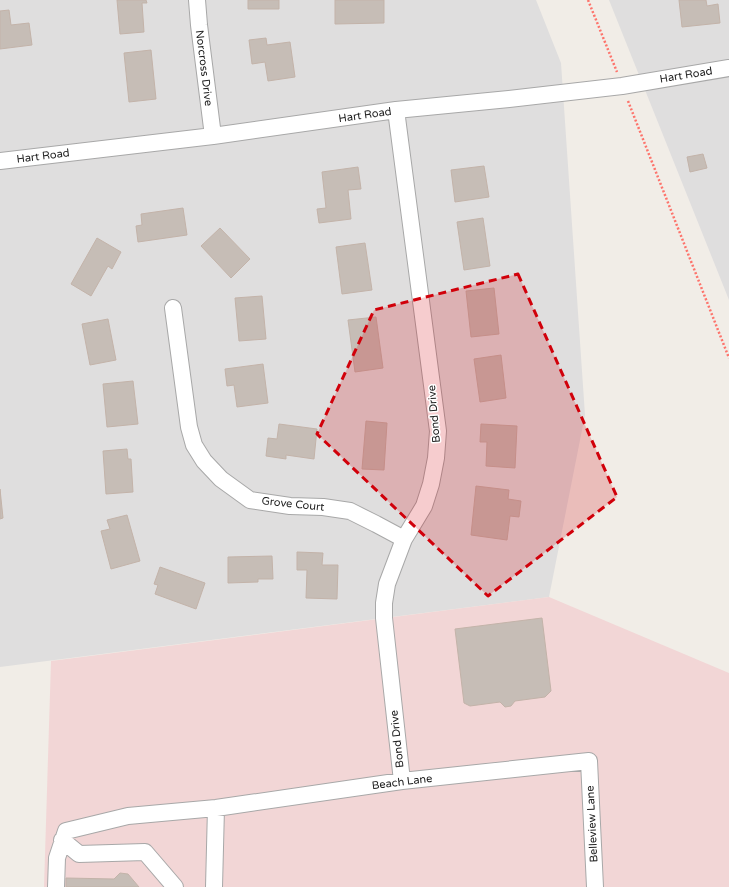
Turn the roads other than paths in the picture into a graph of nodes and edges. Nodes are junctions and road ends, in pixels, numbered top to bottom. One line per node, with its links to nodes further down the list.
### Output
1 (197, 0): 4 (street, Norcross Drive)
2 (729, 68): 3 (street, Hart Road)
3 (396, 110): 4 (street, Hart Road); 7 (street, Bond Drive)
4 (213, 136): 5 (street, Hart Road)
5 (0, 161)
6 (172, 308): 7 (street, Grove Court)
7 (404, 539): 9 (street, Bond Drive)
8 (589, 761): 9 (street, Beach Lane); 15 (street, Belleview Lane)
9 (402, 781): 10 (street, Beach Lane)
10 (216, 808): 11 (street, Beach Lane); 14 (street)
11 (62, 840): 12 (street); 13 (street)
12 (56, 887)
13 (175, 887)
14 (214, 887)
15 (595, 887)

